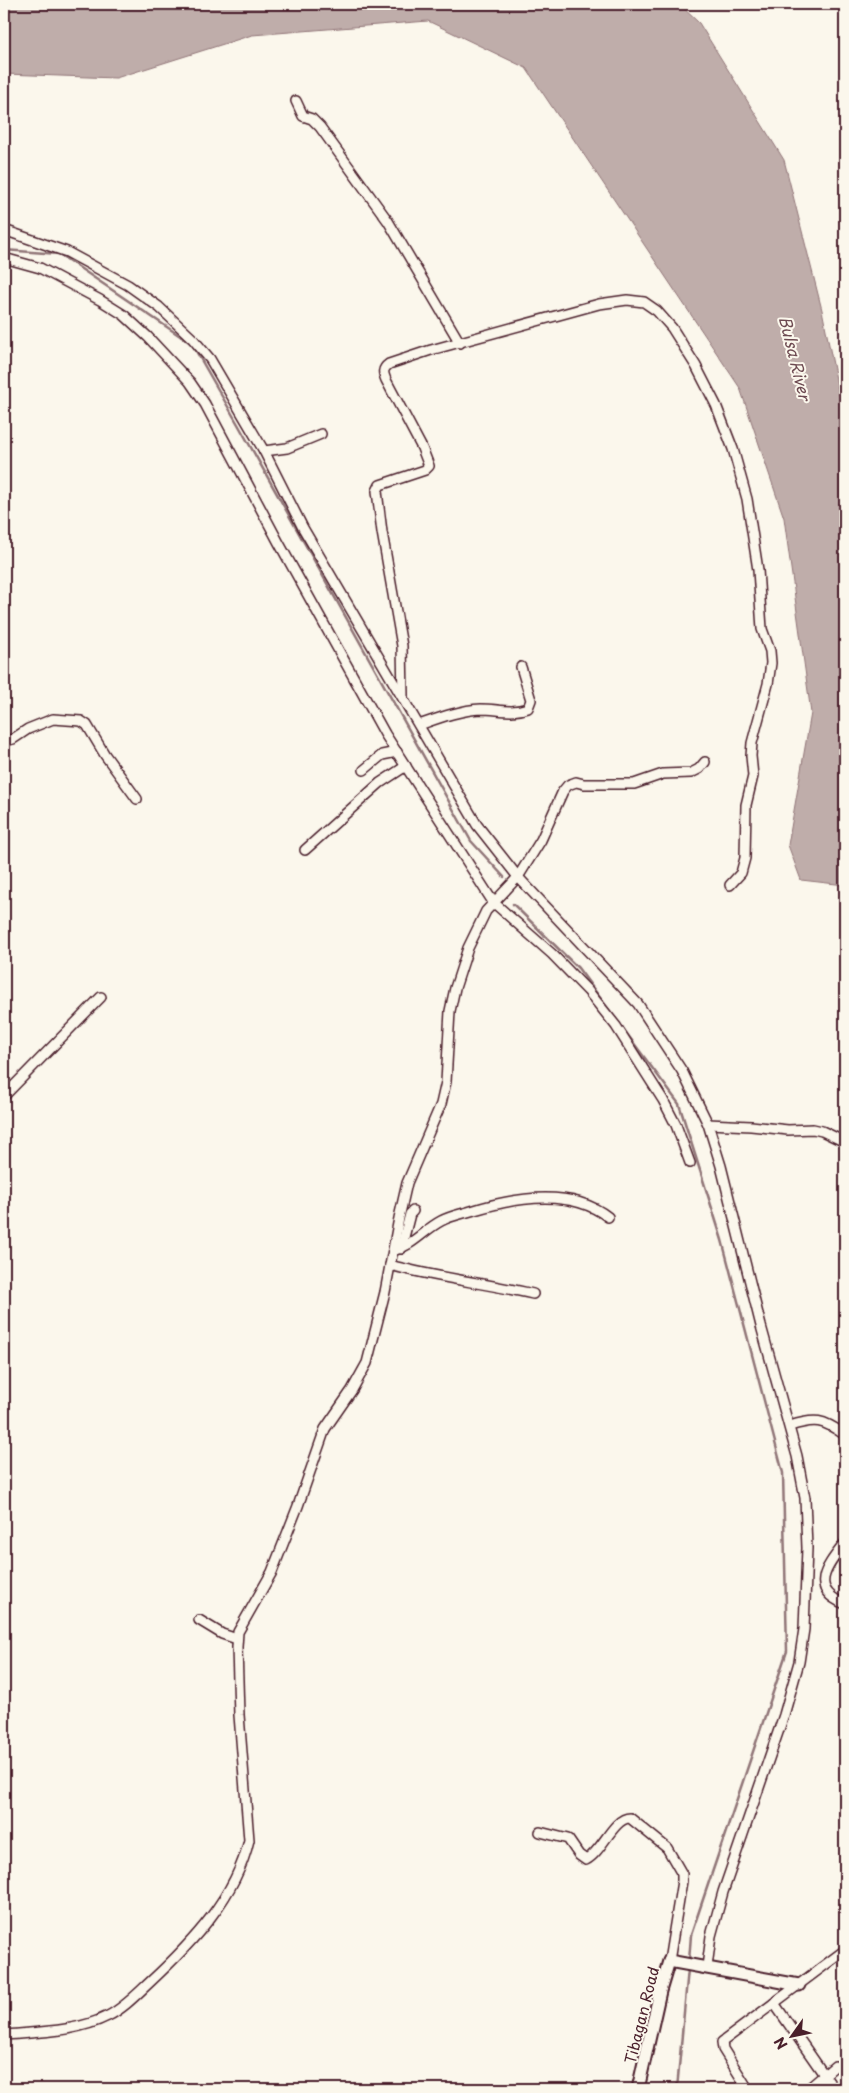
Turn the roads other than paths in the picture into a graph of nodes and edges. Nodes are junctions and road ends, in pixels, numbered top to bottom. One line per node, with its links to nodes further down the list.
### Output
1 (296, 100): 4 (street)
2 (4, 230): 6 (street)
3 (4, 258): 11 (street)
4 (460, 343): 8 (street); 18 (street)
5 (322, 434): 6 (street)
6 (264, 451): 8 (street)
7 (521, 667): 9 (street)
8 (402, 697): 9 (street)
9 (419, 725): 17 (street)
10 (4, 741): 15 (street)
11 (396, 752): 13 (street); 14 (street)
12 (705, 762): 17 (street)
13 (406, 766): 16 (street); 19 (street)
14 (364, 770)
15 (137, 799)
16 (305, 850)
17 (518, 877): 19 (street); 22 (street)
18 (730, 885)
19 (494, 902): 24 (street); 27 (street)
20 (101, 998): 21 (street)
21 (4, 1096)
22 (708, 1124): 23 (street); 30 (street)
23 (845, 1142)
24 (690, 1163)
25 (413, 1211): 27 (street)
26 (608, 1217): 27 (street)
27 (397, 1250): 28 (street)
28 (390, 1265): 29 (street); 35 (street)
29 (533, 1294)
30 (790, 1426): 31 (street); 39 (street)
31 (845, 1435)
32 (845, 1542): 33 (street)
33 (845, 1604)
34 (199, 1620): 35 (street)
35 (237, 1639): 42 (street)
36 (540, 1832): 38 (street)
37 (845, 1950): 40 (street)
38 (669, 1960): 39 (street, Tibagan Road); 45 (street, Tibagan Road)
39 (707, 1966): 40 (street, Tibagan Road)
40 (799, 1985): 41 (street)
41 (774, 2003): 44 (street); 46 (street)
42 (4, 2035)
43 (835, 2066): 44 (street)
44 (825, 2074): 47 (street); 48 (street)
45 (638, 2089)
46 (748, 2089)
47 (808, 2089)
48 (834, 2089)

